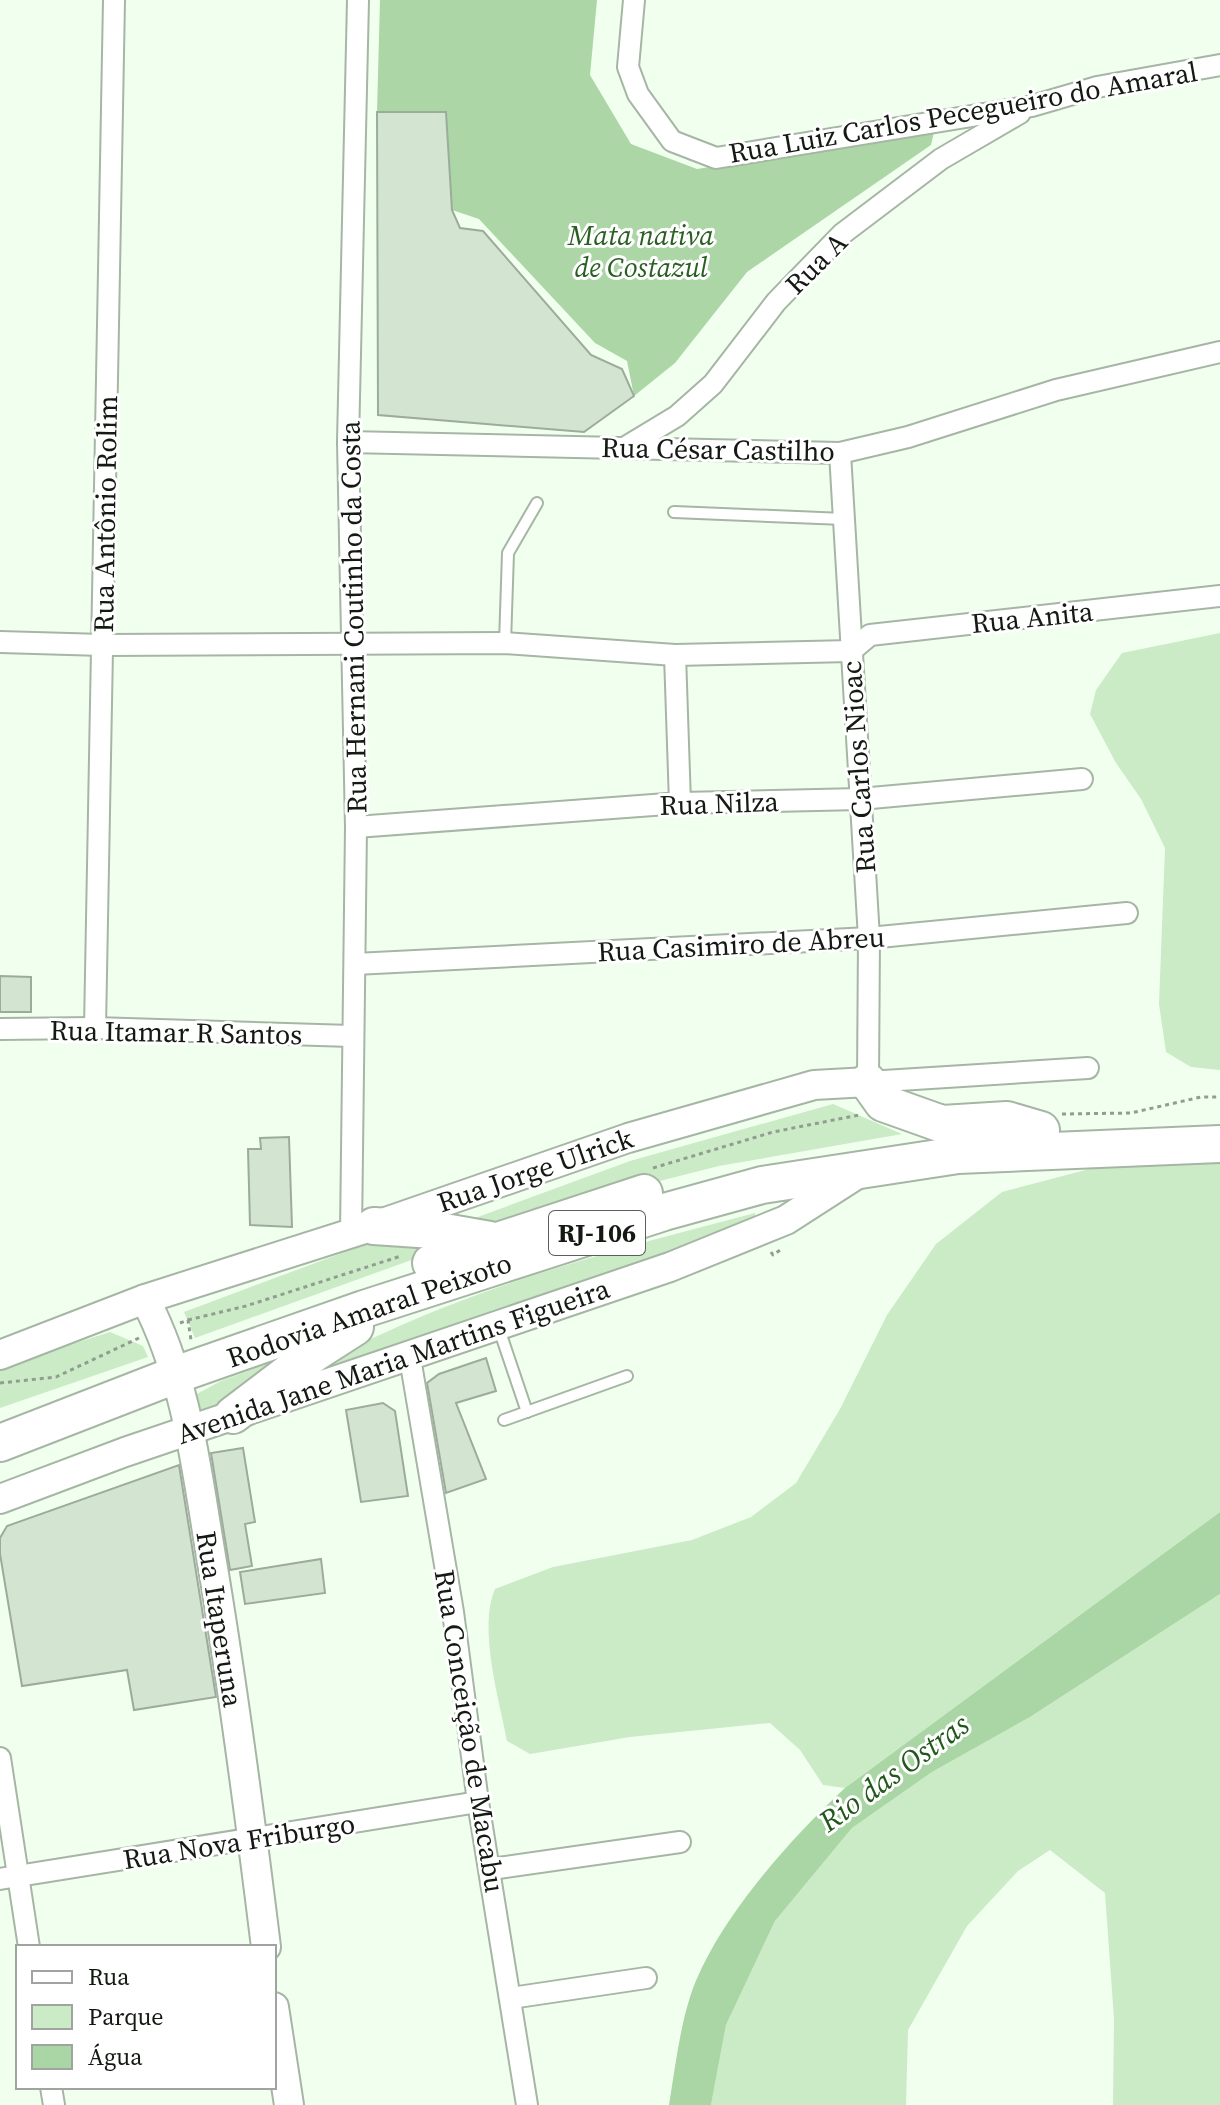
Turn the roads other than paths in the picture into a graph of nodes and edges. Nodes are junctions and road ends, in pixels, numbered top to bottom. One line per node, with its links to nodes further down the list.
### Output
1 (114, 0): 17 (street, Rua Antônio Rolim)
2 (358, 0): 7 (street, Rua Hernani Coutinho da Costa)
3 (634, 0): 5 (street, Rua Luiz Carlos Pecegueiro do Amaral)
4 (1220, 65): 5 (street, Rua Luiz Carlos Pecegueiro do Amaral)
5 (1032, 106): 8 (street, Rua A)
6 (1220, 352): 9 (street, Rua César Castilho)
7 (348, 442): 8 (street, Rua César Castilho); 15 (street, Rua Hernani Coutinho da Costa)
8 (624, 448): 9 (street, Rua César Castilho)
9 (840, 453): 12 (street, Rua Carlos Nioac)
10 (537, 503): 16 (lane)
11 (674, 512): 12 (lane)
12 (844, 519): 18 (street, Rua Carlos Nioac)
13 (1220, 596): 18 (street, Rua Anita)
14 (0, 642): 17 (street)
15 (354, 643): 16 (street); 17 (street); 23 (street, Rua Hernani Coutinho da Costa)
16 (505, 643): 19 (street)
17 (103, 645): 27 (street, Rua Antônio Rolim)
18 (851, 651): 19 (street); 21 (street, Rua Carlos Nioac)
19 (675, 655): 22 (street)
20 (1082, 779): 21 (street, Rua Nilza)
21 (860, 799): 22 (street, Rua Nilza); 25 (street, Rua Carlos Nioac)
22 (680, 803): 23 (street, Rua Nilza)
23 (356, 827): 26 (street, Rua Hernani Coutinho da Costa)
24 (1127, 913): 25 (street, Rua Casimiro de Abreu)
25 (869, 938): 26 (street, Rua Casimiro de Abreu); 31 (street, Rua Carlos Nioac)
26 (355, 964): 29 (street, Rua Hernani Coutinho da Costa)
27 (95, 1028): 28 (street, Rua Itamar R Santos); 29 (street, Rua Itamar R Santos)
28 (0, 1029)
29 (351, 1036): 38 (street, Rua Hernani Coutinho da Costa)
30 (1088, 1068): 31 (street, Rua Jorge Ulrick)
31 (868, 1082): 33 (highway); 38 (main road, Rua Jorge Ulrick)
32 (1220, 1125): 33 (highway, Rodovia Amaral Peixoto / RJ-106)
33 (1041, 1130): 39 (highway, Rodovia Amaral Peixoto / RJ-106)
34 (1220, 1144): 35 (highway, Rodovia Amaral Peixoto / RJ-106)
35 (863, 1170): 36 (highway, Rodovia Amaral Peixoto / RJ-106); 37 (main road, Avenida Jane Maria Martins Figueira)
36 (762, 1185): 37 (main road); 40 (highway, Rodovia Amaral Peixoto / RJ-106)
37 (786, 1220): 42 (main road, Avenida Jane Maria Martins Figueira)
38 (362, 1230): 39 (highway); 41 (main road, Rua Jorge Ulrick)
39 (491, 1241): 43 (highway, Rodovia Amaral Peixoto / RJ-106)
40 (428, 1288): 43 (highway, Rodovia Amaral Peixoto / RJ-106); 48 (highway)
41 (145, 1299): 43 (main road, Rua Itaperuna); 44 (main road, Rua Jorge Ulrick)
42 (499, 1327): 45 (main road, Avenida Jane Maria Martins Figueira); 47 (lane)
43 (176, 1350): 49 (highway, Rodovia Amaral Peixoto / RJ-106); 51 (main road, Rua Itaperuna); 52 (highway, Rodovia Amaral Peixoto / RJ-106); 53 (highway)
44 (0, 1355)
45 (410, 1358): 48 (main road, Avenida Jane Maria Martins Figueira); 56 (street, Rua Conceição de Macabu)
46 (627, 1376): 47 (lane)
47 (527, 1412): 50 (lane)
48 (233, 1415): 51 (main road, Avenida Jane Maria Martins Figueira)
49 (0, 1418)
50 (504, 1420)
51 (190, 1430): 54 (main road, Avenida Jane Maria Martins Figueira); 57 (main road, Rua Itaperuna)
52 (0, 1443)
53 (0, 1464)
54 (0, 1499)
55 (0, 1758): 60 (street)
56 (478, 1802): 57 (street, Rua Nova Friburgo); 59 (street, Rua Conceição de Macabu)
57 (253, 1840): 60 (street, Rua Nova Friburgo); 62 (main road, Rua Itaperuna)
58 (680, 1842): 59 (street)
59 (491, 1869): 64 (street, Rua Conceição de Macabu)
60 (9, 1878): 61 (street)
61 (28, 1945)
62 (266, 1945)
63 (646, 1978): 64 (street)
64 (511, 1998): 67 (street, Rua Conceição de Macabu)
65 (276, 2027): 66 (main road)
66 (289, 2105)
67 (527, 2105)

